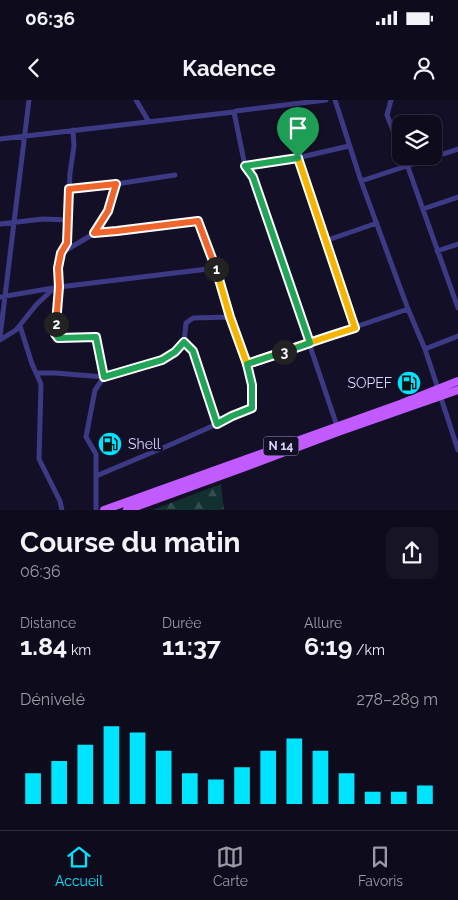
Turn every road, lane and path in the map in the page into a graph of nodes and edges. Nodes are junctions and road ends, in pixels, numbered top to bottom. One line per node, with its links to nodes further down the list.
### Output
1 (29, 100): 10 (street)
2 (136, 100): 7 (street)
3 (326, 100): 6 (street)
4 (335, 100): 12 (street)
5 (391, 100): 8 (street)
6 (234, 112): 7 (street); 17 (street)
7 (149, 122): 9 (street)
8 (392, 128)
9 (74, 130): 10 (street); 21 (street)
10 (24, 136): 11 (street); 25 (street)
11 (0, 139)
12 (349, 146): 15 (street); 19 (street)
13 (458, 148): 14 (street)
14 (442, 153)
15 (298, 158): 17 (street); 29 (street)
16 (407, 165): 19 (street); 23 (street)
17 (245, 166): 45 (street)
18 (175, 175): 20 (street)
19 (361, 181): 27 (street)
20 (116, 184): 21 (street); 28 (street)
21 (69, 189): 24 (street)
22 (458, 197): 23 (street)
23 (423, 209): 31 (street)
24 (68, 220): 25 (street); 32 (street)
25 (15, 222): 26 (street); 36 (street)
26 (0, 224)
27 (377, 224): 29 (street); 38 (street)
28 (94, 233): 32 (street); 33 (street)
29 (325, 241): 41 (street)
30 (458, 244): 31 (street)
31 (437, 251): 35 (street)
32 (61, 253): 34 (street)
33 (216, 268): 34 (street); 39 (street)
34 (56, 288): 36 (street); 40 (street); 49 (street)
35 (455, 289): 37 (street)
36 (3, 296): 43 (street)
37 (458, 308)
38 (408, 309): 41 (street); 46 (street)
39 (230, 317): 44 (street); 47 (street)
40 (20, 326): 43 (street); 48 (street)
41 (355, 328): 45 (street)
42 (458, 336): 46 (street)
43 (0, 339)
44 (184, 342): 49 (street); 53 (street)
45 (310, 343): 47 (street); 54 (street)
46 (425, 349): 52 (street)
47 (247, 364): 53 (street)
48 (36, 373): 49 (street); 57 (street)
49 (104, 377): 56 (street)
50 (458, 381): 52 (main road, N 14)
51 (458, 390): 52 (main road, N 14)
52 (439, 392): 54 (main road, N 14); 55 (street); 60 (main road, N 14)
53 (217, 424): 56 (street)
54 (337, 426): 59 (main road, N 14)
55 (458, 450)
56 (96, 476): 58 (street)
57 (62, 510)
58 (96, 510)
59 (104, 510)
60 (127, 510)

